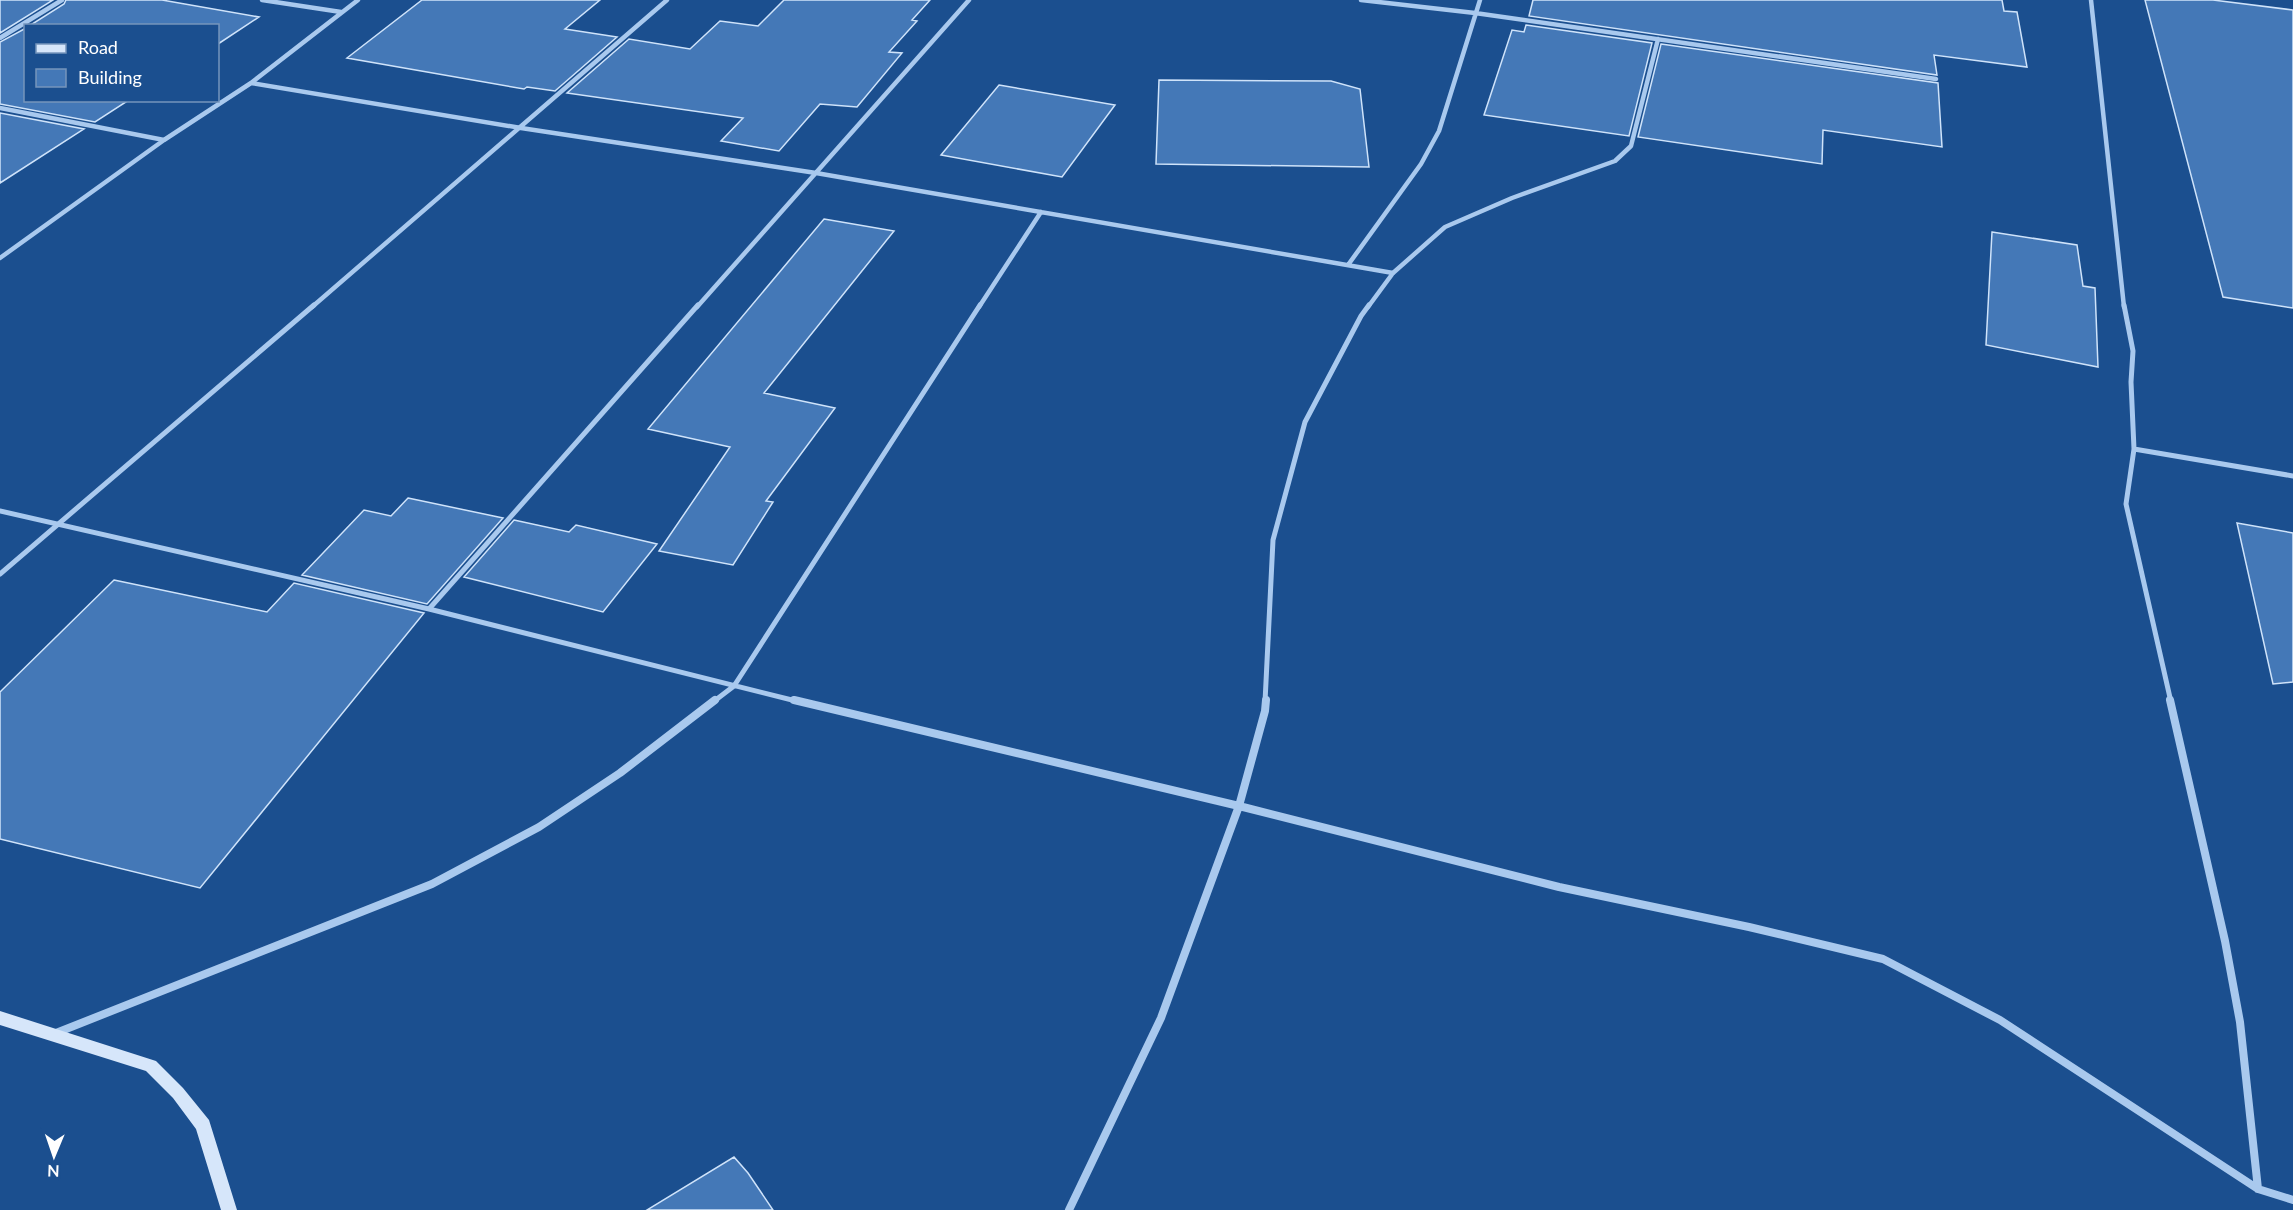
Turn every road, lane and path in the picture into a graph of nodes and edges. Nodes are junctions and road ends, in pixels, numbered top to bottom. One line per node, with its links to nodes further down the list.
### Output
1 (62, 0): 11 (street)
2 (262, 0): 9 (street)
3 (358, 0): 9 (street)
4 (667, 0): 16 (street)
5 (969, 0): 18 (street)
6 (1361, 0): 10 (street)
7 (1480, 0): 10 (street)
8 (2091, 0): 23 (street)
9 (341, 12): 14 (street)
10 (1475, 13): 12 (street); 21 (street)
11 (0, 38)
12 (1658, 39): 13 (street); 22 (street)
13 (1936, 79)
14 (251, 83): 16 (street); 17 (street)
15 (0, 108): 17 (street)
16 (521, 128): 18 (street); 26 (street)
17 (164, 140): 20 (street)
18 (816, 173): 19 (street); 28 (street)
19 (1041, 212): 21 (street); 29 (street)
20 (0, 258)
21 (1348, 265): 22 (street)
22 (1393, 273): 30 (street)
23 (2134, 449): 24 (street); 33 (street)
24 (2293, 476)
25 (0, 511): 26 (street)
26 (56, 525): 27 (street); 28 (street)
27 (0, 574)
28 (429, 609): 29 (street)
29 (734, 686): 30 (street); 32 (street)
30 (1239, 806): 33 (street); 36 (street)
31 (0, 1018): 32 (main road)
32 (50, 1035): 35 (main road)
33 (2258, 1189): 34 (street)
34 (2293, 1200)
35 (229, 1210)
36 (1069, 1210)

